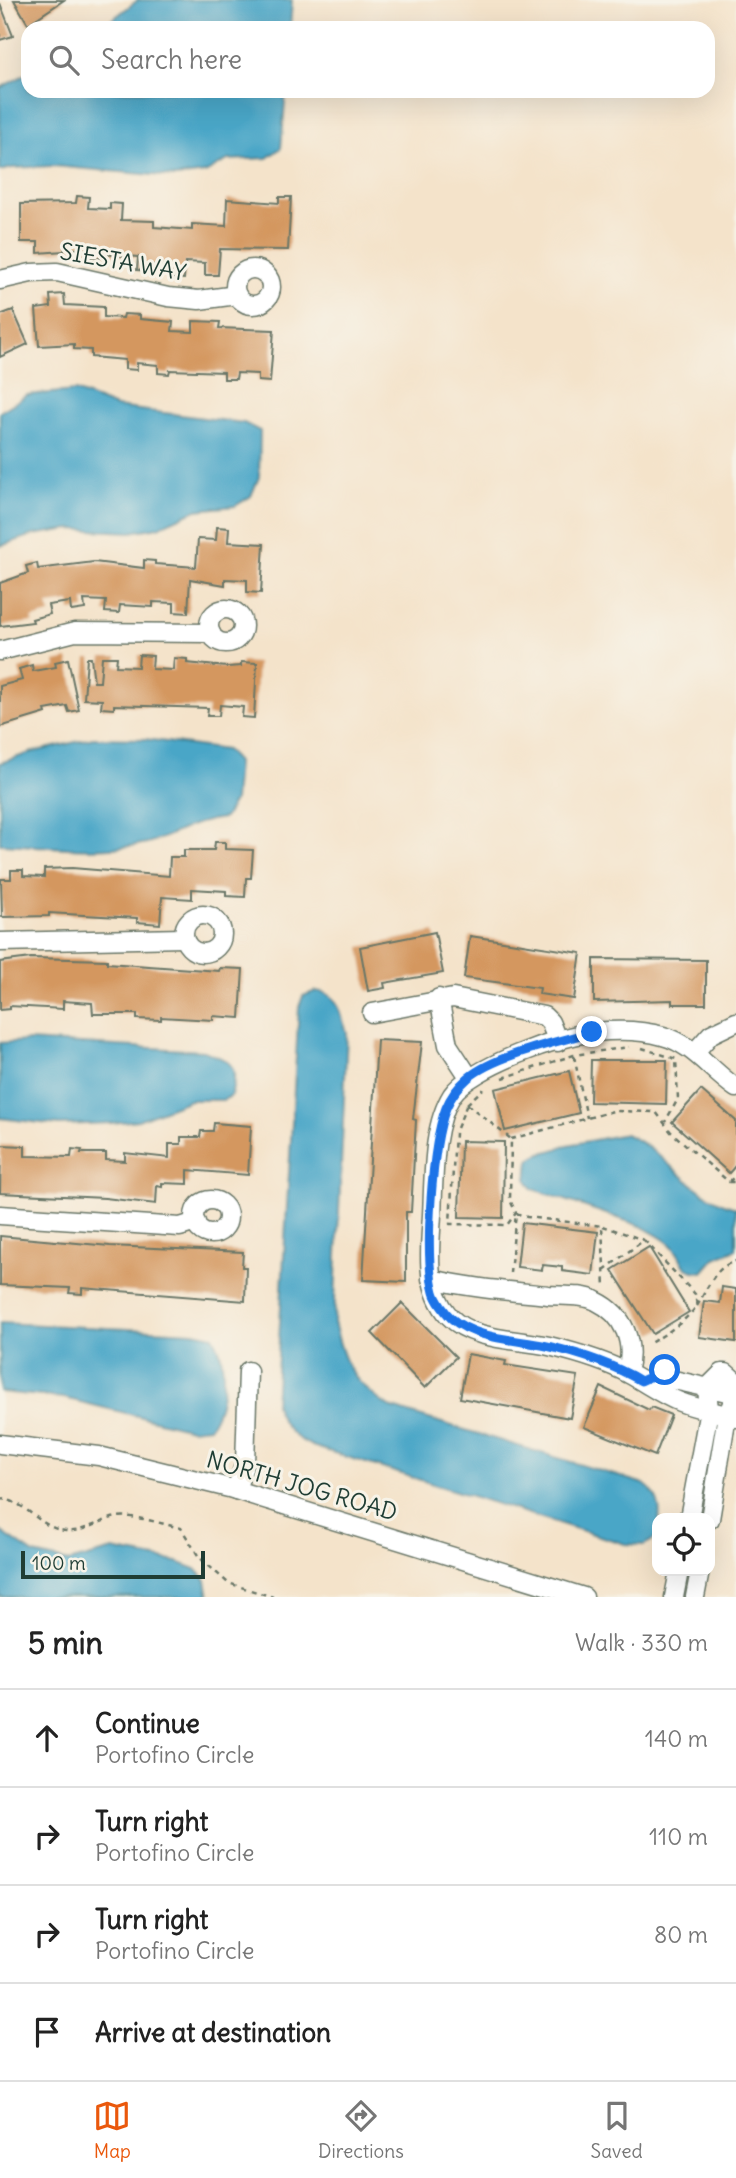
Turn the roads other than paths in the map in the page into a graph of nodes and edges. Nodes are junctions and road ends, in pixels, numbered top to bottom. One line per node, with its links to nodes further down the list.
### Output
1 (0, 280): 2 (street, SIESTA WAY)
2 (237, 295)
3 (211, 633): 4 (street)
4 (0, 651)
5 (183, 938): 6 (street)
6 (0, 942)
7 (439, 998): 8 (street); 10 (street); 12 (street)
8 (372, 1013)
9 (736, 1023): 11 (street)
10 (558, 1042): 11 (street); 12 (street)
11 (695, 1052): 13 (street)
12 (469, 1077): 16 (street)
13 (736, 1088)
14 (0, 1215): 15 (street)
15 (195, 1223)
16 (431, 1279): 18 (street); 18 (street)
17 (248, 1371): 25 (street)
18 (641, 1376): 20 (street); 22 (street)
19 (736, 1382): 20 (street)
20 (706, 1388): 21 (street); 22 (street)
21 (736, 1394): 23 (street)
22 (709, 1410): 23 (street); 26 (street)
23 (732, 1416): 27 (street)
24 (0, 1444): 25 (street, NORTH JOG ROAD)
25 (236, 1490): 30 (street, NORTH JOG ROAD)
26 (690, 1513)
27 (711, 1513)
28 (678, 1576): 31 (street)
29 (699, 1576): 32 (street)
30 (584, 1597)
31 (674, 1597)
32 (695, 1597)

